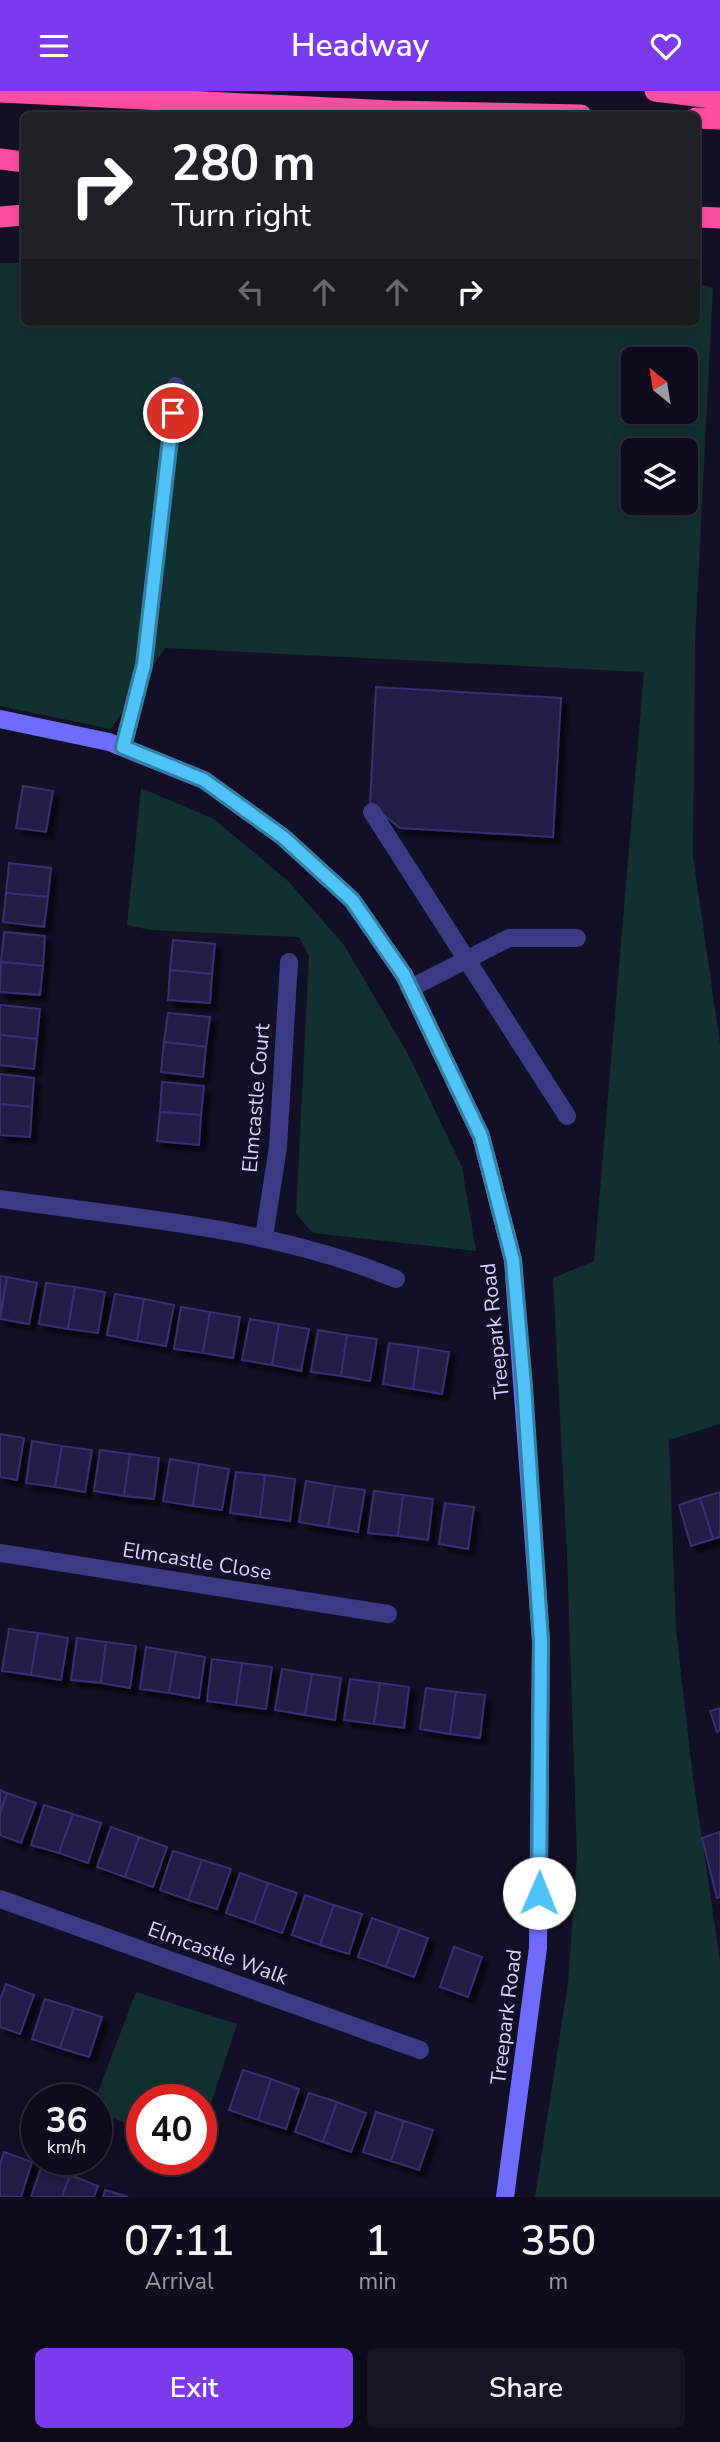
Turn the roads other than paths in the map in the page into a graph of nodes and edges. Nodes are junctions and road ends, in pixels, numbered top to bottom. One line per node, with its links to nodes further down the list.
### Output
1 (655, 91): 3 (highway)
2 (0, 92): 4 (highway)
3 (720, 99)
4 (439, 112)
5 (700, 118): 6 (highway)
6 (720, 119)
7 (0, 159): 8 (highway)
8 (21, 162)
9 (21, 215): 10 (highway)
10 (0, 217)
11 (700, 217): 12 (highway)
12 (720, 218)
13 (176, 386): 15 (street)
14 (0, 719): 15 (street, Treepark Road)
15 (123, 747): 20 (street, Treepark Road)
16 (372, 812): 18 (street)
17 (577, 937): 18 (street)
18 (467, 959): 20 (street); 21 (street)
19 (289, 962): 23 (street, Elmcastle Court)
20 (411, 988): 29 (street, Treepark Road)
21 (567, 1116)
22 (0, 1199): 23 (street)
23 (264, 1237): 24 (street)
24 (397, 1279)
25 (0, 1553): 26 (street, Elmcastle Close)
26 (387, 1614)
27 (0, 1899): 28 (street, Elmcastle Walk)
28 (421, 2050)
29 (505, 2197)

